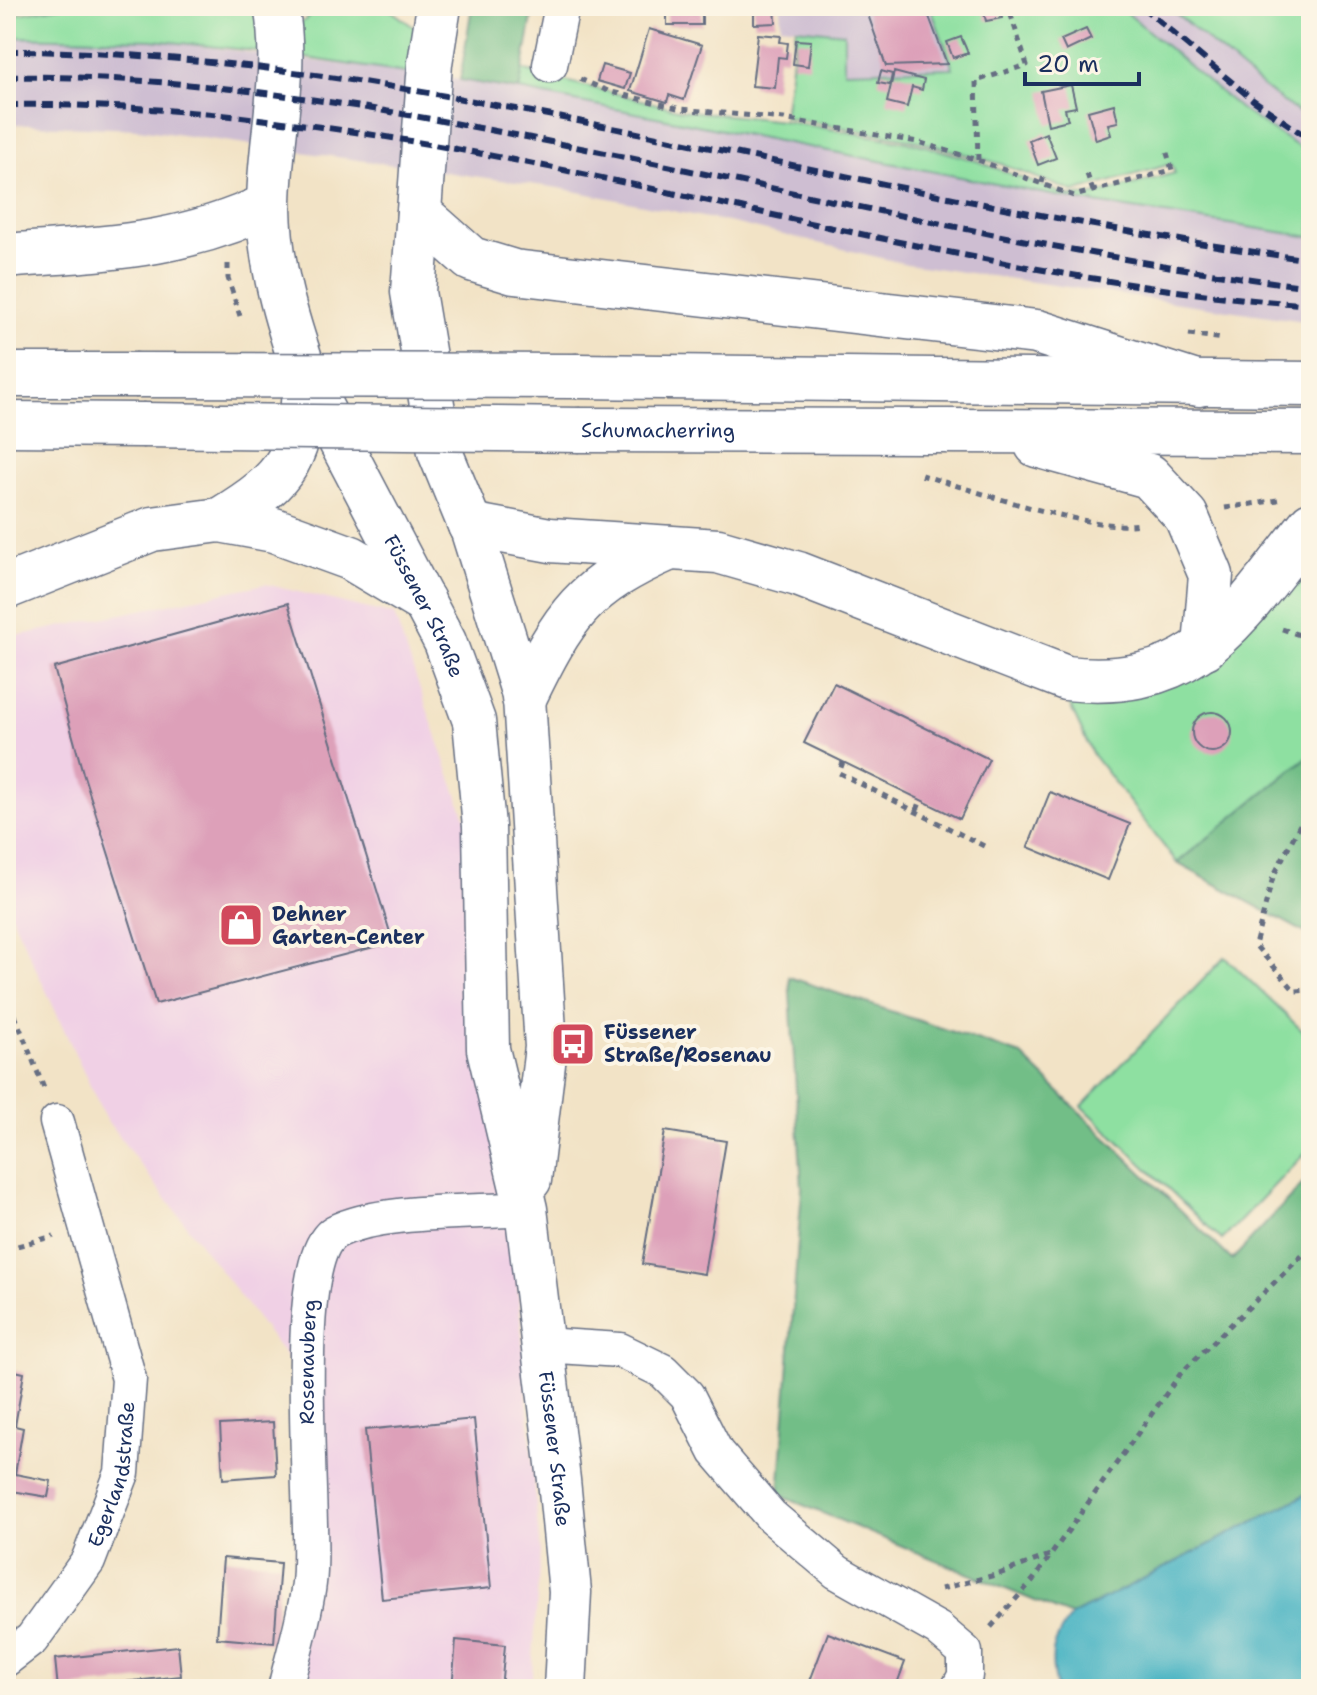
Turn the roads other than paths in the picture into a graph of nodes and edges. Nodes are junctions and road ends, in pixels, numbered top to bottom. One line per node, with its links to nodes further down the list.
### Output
1 (562, 6): 4 (street)
2 (285, 11): 5 (main road, Füssener Straße)
3 (429, 11): 6 (main road, Füssener Straße)
4 (550, 65)
5 (269, 205): 7 (main road); 8 (main road, Füssener Straße)
6 (419, 213): 10 (main road); 17 (main road, Füssener Straße)
7 (6, 256)
8 (305, 374): 16 (main road); 20 (street, Füssener Straße)
9 (6, 375): 10 (main road, bridge)
10 (1199, 384): 11 (main road)
11 (1311, 384)
12 (6, 424): 13 (main road, Schumacherring, bridge)
13 (980, 429): 14 (main road, Schumacherring); 21 (main road)
14 (1311, 432)
15 (1298, 513): 21 (main road)
16 (220, 520): 19 (main road); 20 (main road)
17 (470, 525): 18 (main road); 22 (street, Füssener Straße)
18 (674, 546): 21 (main road); 22 (main road)
19 (6, 587)
20 (423, 601): 24 (street, Füssener Straße)
21 (1205, 647)
22 (524, 698): 24 (street, Füssener Straße)
23 (57, 1122): 26 (street, Egerlandstraße)
24 (526, 1209): 25 (street, Füssener Straße); 27 (street, Rosenauberg)
25 (542, 1345): 28 (street, Füssener Straße); 29 (street)
26 (6, 1659)
27 (285, 1689)
28 (565, 1689)
29 (958, 1689)

